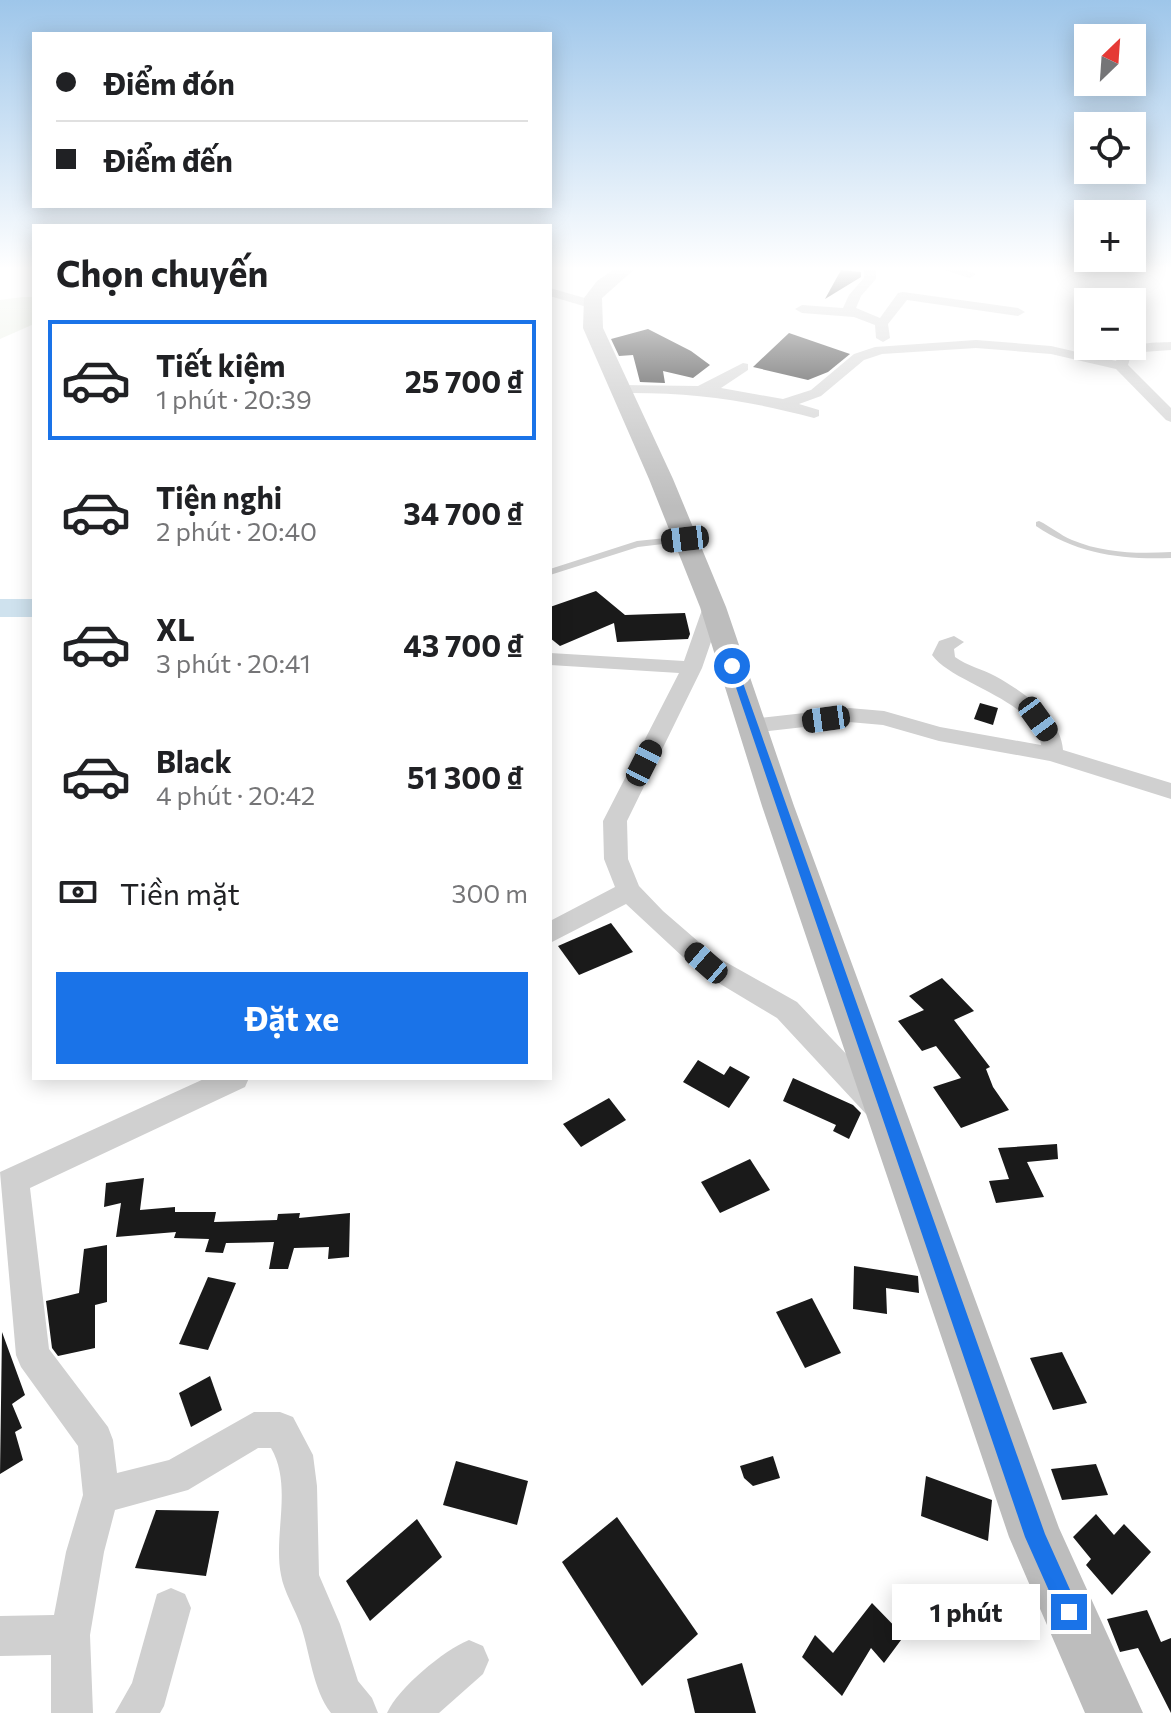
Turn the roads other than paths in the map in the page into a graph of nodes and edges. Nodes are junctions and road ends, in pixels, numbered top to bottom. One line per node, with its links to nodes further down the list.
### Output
1 (602, 347): 10 (street)
2 (880, 347): 6 (street)
3 (929, 347): 6 (street)
4 (1013, 347): 7 (street)
5 (1156, 347): 7 (street)
6 (880, 350): 13 (street)
7 (1121, 366): 11 (street)
8 (743, 367): 9 (street)
9 (704, 388): 10 (street); 13 (street)
10 (621, 389): 17 (street)
11 (1153, 399): 12 (street); 15 (street)
12 (1171, 399)
13 (787, 403): 14 (street)
14 (814, 413)
15 (1171, 417)
16 (1039, 524): 18 (lane)
17 (685, 539): 19 (lane); 20 (street)
18 (1171, 555)
19 (552, 571)
20 (713, 607): 23 (street); 24 (street)
21 (954, 642): 25 (street)
22 (552, 659): 23 (street)
23 (692, 668): 29 (street)
24 (751, 726): 25 (street); 32 (street)
25 (1052, 754): 26 (street)
26 (1097, 770): 27 (street); 28 (street)
27 (1171, 784)
28 (1171, 791)
29 (629, 891): 30 (street); 32 (street)
30 (552, 932)
31 (231, 1080): 33 (street)
32 (889, 1120): 43 (street)
33 (7, 1183): 34 (street)
34 (101, 1495): 36 (street); 41 (street)
35 (171, 1608): 40 (street)
36 (70, 1635): 37 (street); 39 (street)
37 (0, 1636)
38 (469, 1660): 42 (street)
39 (72, 1713)
40 (136, 1713)
41 (357, 1713)
42 (408, 1713)
43 (1114, 1713)

